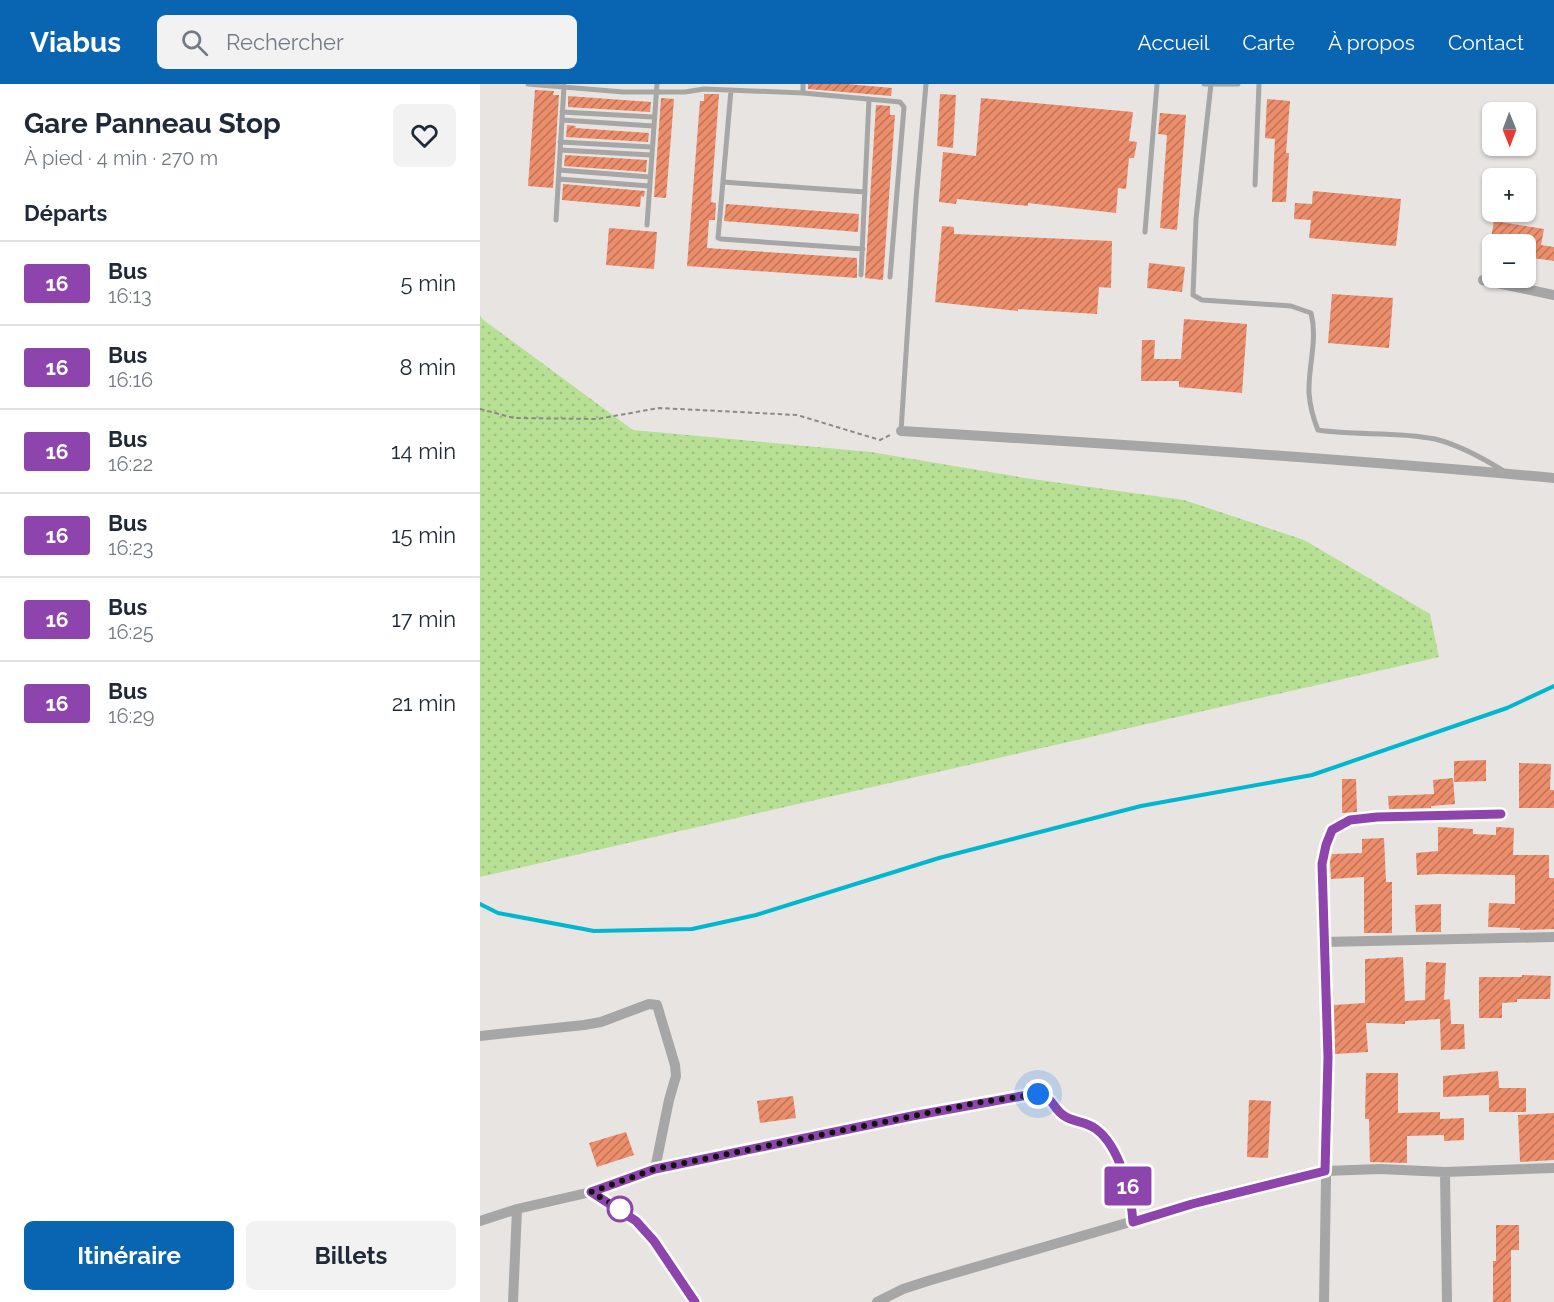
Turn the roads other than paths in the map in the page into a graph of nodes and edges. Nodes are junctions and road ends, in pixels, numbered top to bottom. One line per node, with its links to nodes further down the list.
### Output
1 (528, 84): 10 (lane)
2 (657, 84): 12 (lane)
3 (803, 84): 13 (lane)
4 (926, 84): 38 (lane)
5 (1157, 84): 32 (lane)
6 (1204, 84): 7 (lane)
7 (1211, 84): 8 (lane); 39 (lane)
8 (1238, 84)
9 (1259, 84): 27 (lane)
10 (564, 86): 12 (lane); 15 (lane)
11 (731, 90): 12 (lane); 13 (lane); 26 (lane)
12 (656, 93): 16 (lane)
13 (803, 93): 14 (lane)
14 (869, 99): 29 (lane); 35 (lane)
15 (562, 112): 16 (lane); 17 (lane)
16 (653, 117): 18 (lane)
17 (562, 120): 18 (lane); 19 (lane)
18 (652, 126): 20 (lane)
19 (561, 142): 20 (lane); 21 (lane)
20 (651, 147): 22 (lane)
21 (560, 150): 22 (lane); 23 (lane)
22 (651, 155): 24 (lane)
23 (559, 170): 24 (lane); 25 (lane)
24 (650, 177): 28 (lane)
25 (559, 179): 28 (lane); 30 (lane)
26 (723, 182): 29 (lane); 33 (lane)
27 (1255, 185)
28 (649, 186): 31 (lane)
29 (865, 192): 33 (lane)
30 (556, 220)
31 (647, 225)
32 (1145, 232)
33 (862, 249): 34 (lane)
34 (861, 275)
35 (890, 277)
36 (1521, 288): 37 (street)
37 (1554, 295)
38 (901, 431): 39 (street)
39 (1508, 474): 40 (street)
40 (1554, 478)
41 (1501, 814): 43 (street)
42 (1554, 938): 43 (street)
43 (1324, 942): 47 (street)
44 (480, 1036): 46 (street)
45 (1554, 1168): 48 (street)
46 (655, 1169): 49 (street); 52 (street)
47 (1325, 1171): 48 (street); 52 (street); 56 (street)
48 (1445, 1172): 57 (street)
49 (591, 1192): 50 (street); 54 (street)
50 (517, 1209): 51 (street); 53 (street)
51 (480, 1221)
52 (1133, 1222): 55 (street)
53 (513, 1302)
54 (695, 1302)
55 (878, 1302)
56 (1324, 1302)
57 (1447, 1302)

